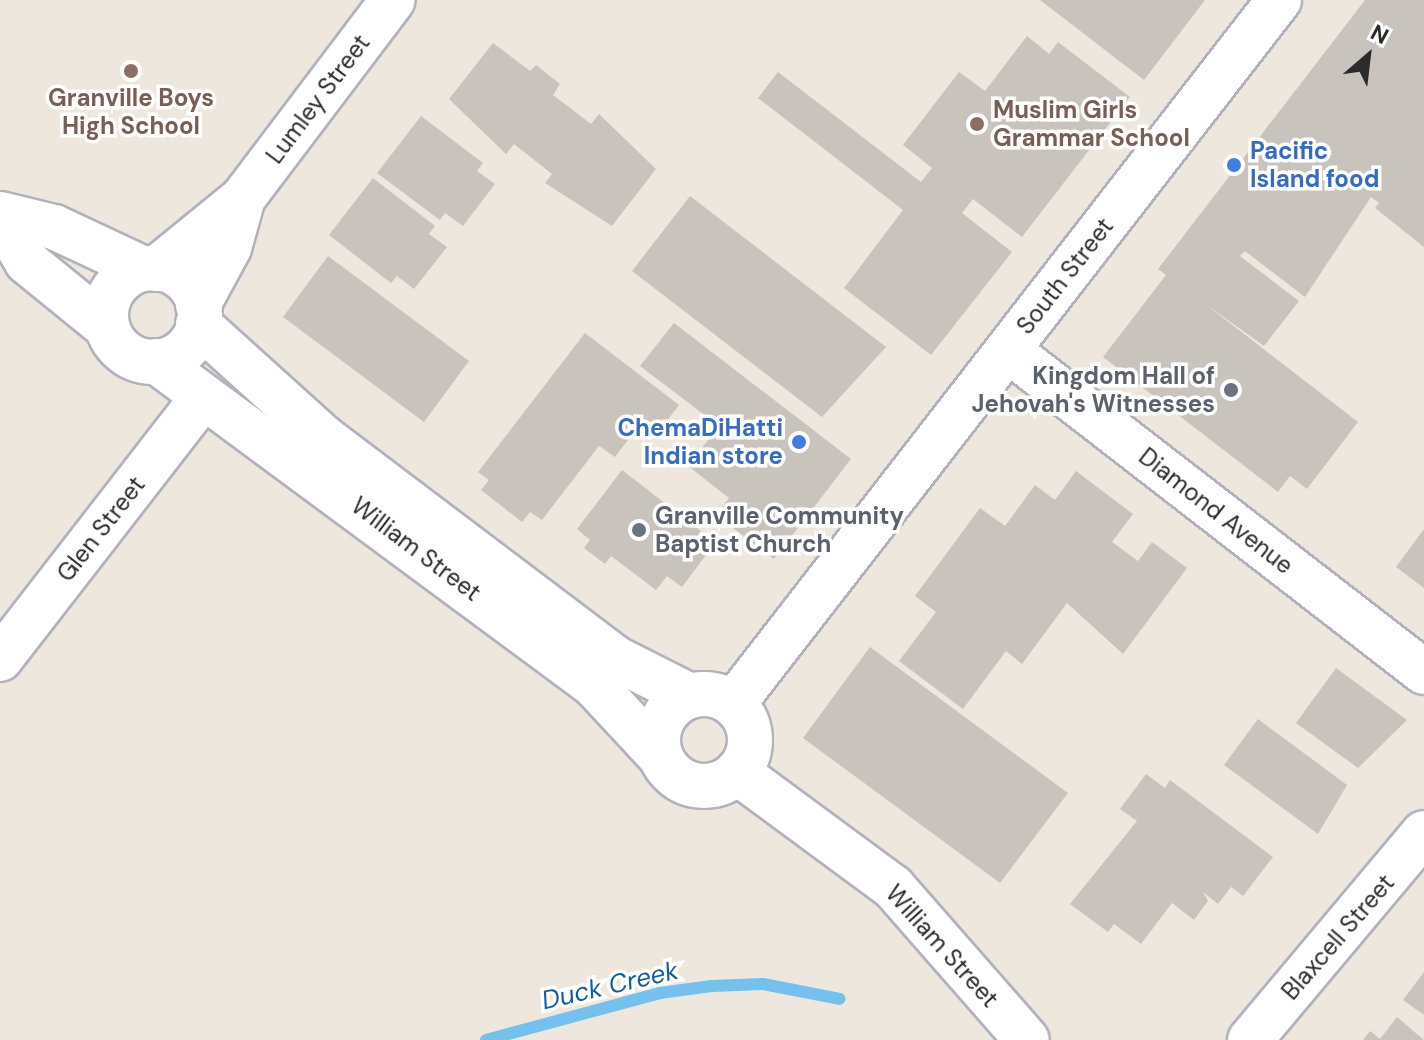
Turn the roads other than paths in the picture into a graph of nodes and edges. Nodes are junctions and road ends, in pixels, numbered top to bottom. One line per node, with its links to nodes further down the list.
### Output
1 (393, 0): 3 (street, Lumley Street)
2 (1279, 0): 8 (street, South Street)
3 (243, 198): 5 (street, Lumley Street); 6 (street, Lumley Street)
4 (0, 215): 5 (street); 7 (street)
5 (150, 269): 6 (street); 7 (street)
6 (198, 314): 9 (street); 13 (street, William Street)
7 (107, 327): 9 (street)
8 (1008, 350): 12 (street, Diamond Avenue); 14 (street, South Street)
9 (156, 361): 10 (street, William Street)
10 (201, 400): 11 (street, Glen Street); 15 (street, William Street)
11 (0, 659)
12 (1424, 672)
13 (690, 696): 14 (street); 15 (street)
14 (733, 704): 16 (street)
15 (660, 756): 16 (street)
16 (737, 772): 18 (street, William Street)
17 (1424, 833): 19 (street, Blaxcell Street)
18 (1027, 1040)
19 (1250, 1040)

